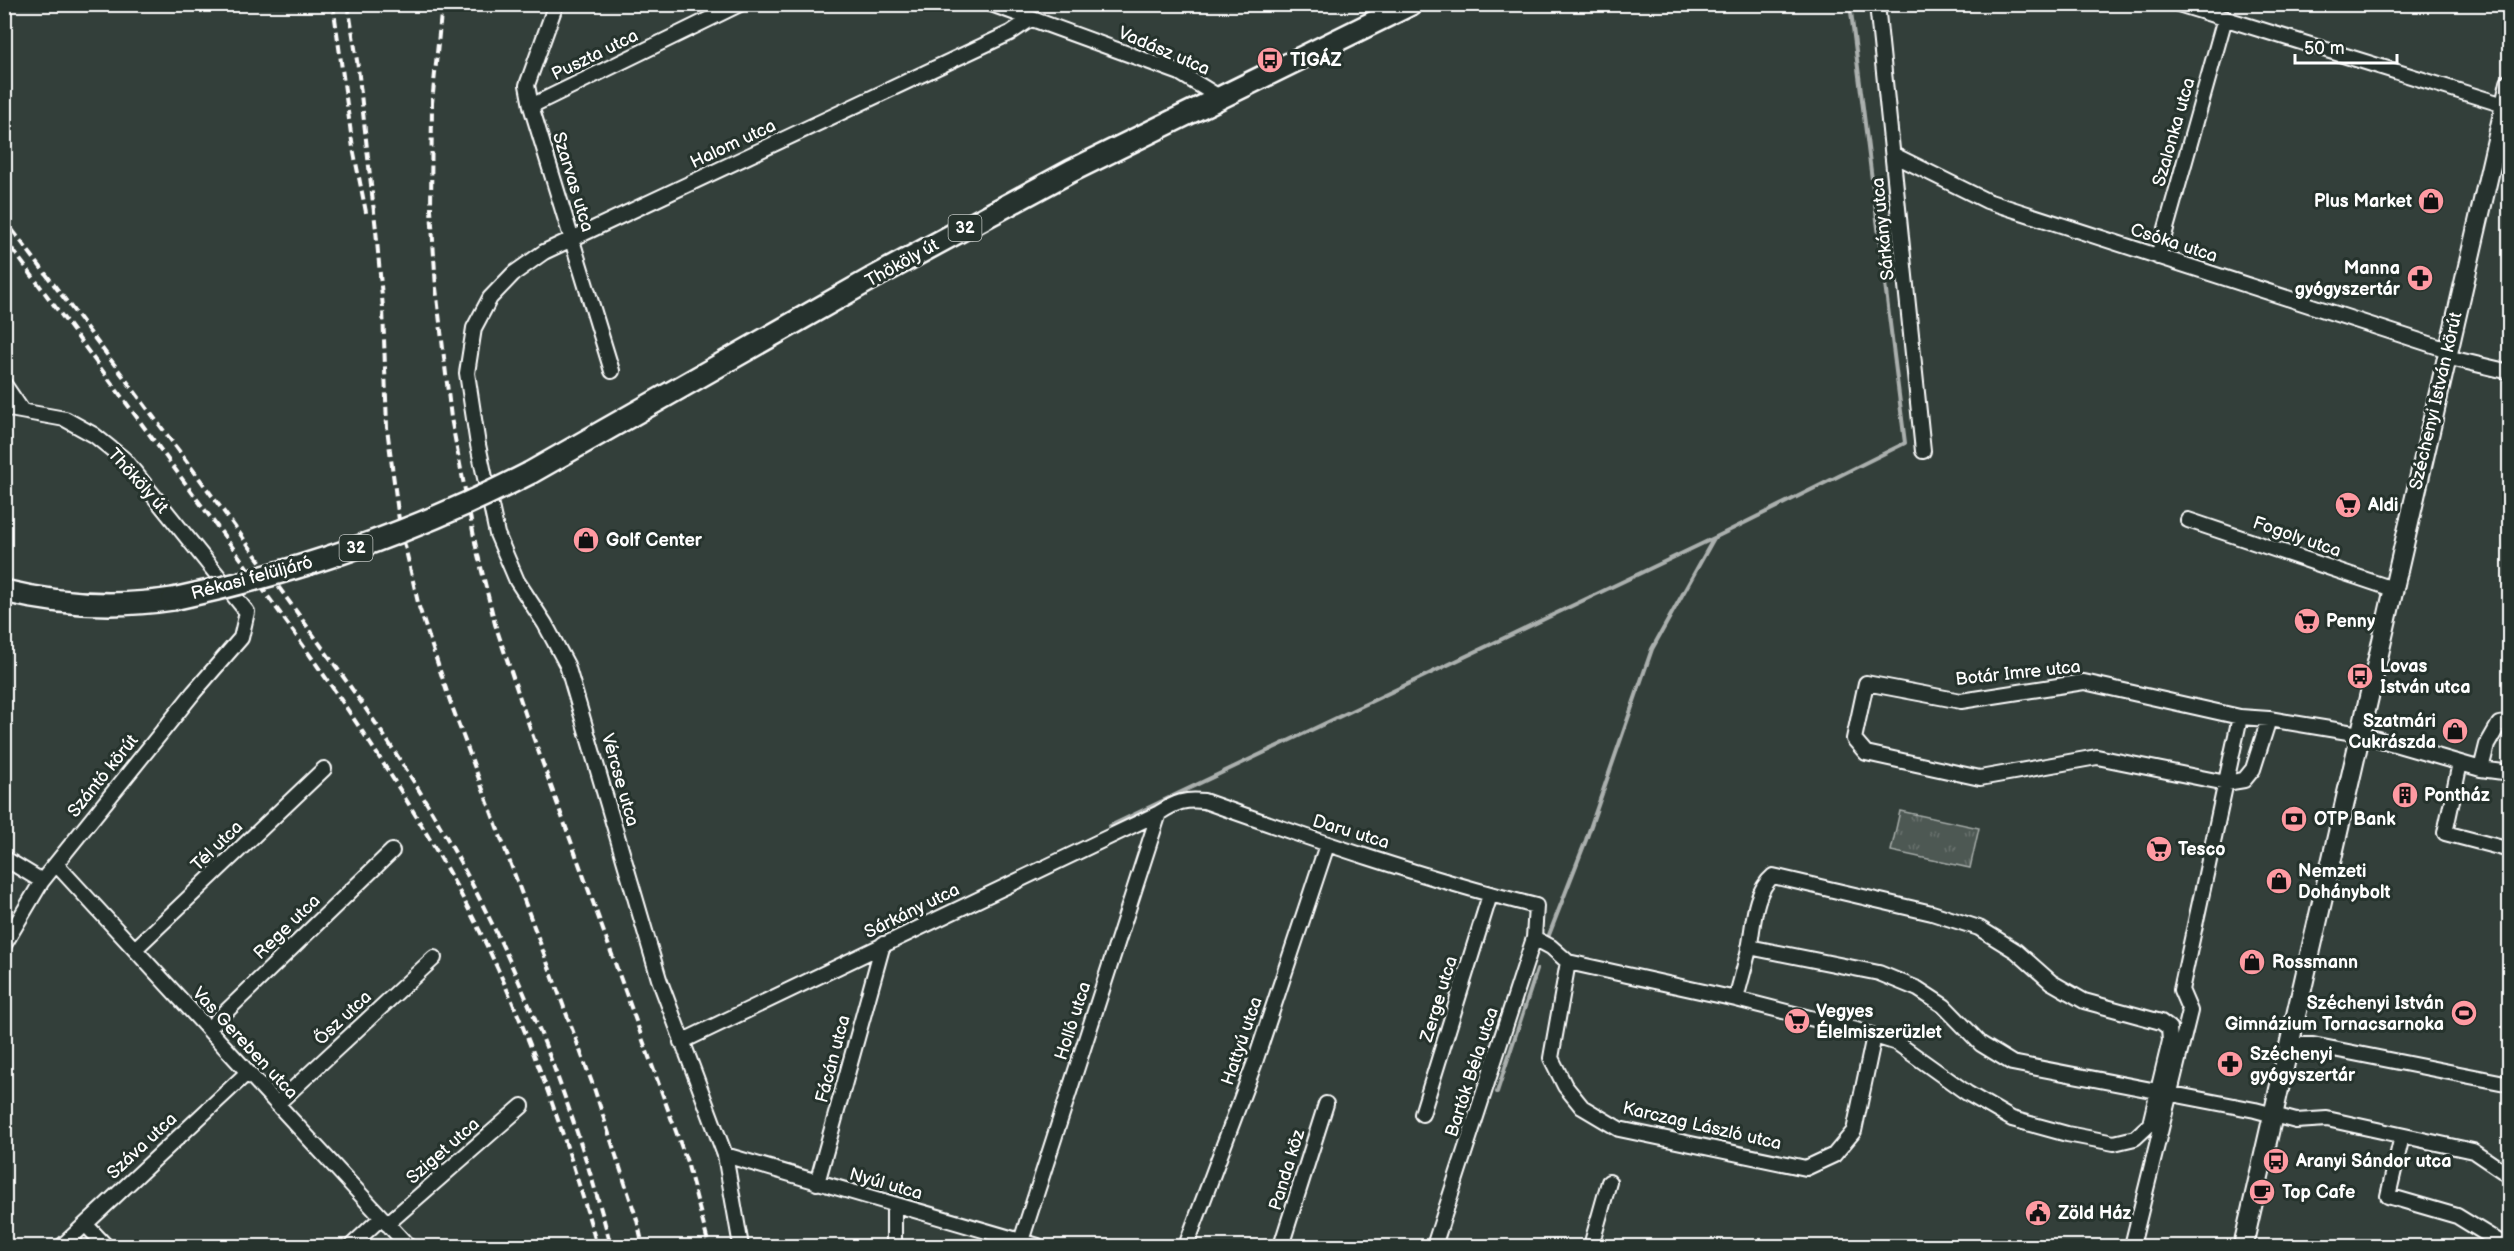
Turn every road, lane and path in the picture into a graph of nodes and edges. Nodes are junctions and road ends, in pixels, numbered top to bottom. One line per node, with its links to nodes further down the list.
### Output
1 (556, 4): 12 (street, Szarvas utca)
2 (740, 4): 12 (street, Puszta utca)
3 (991, 4): 8 (street, Vadász utca)
4 (1411, 4): 10 (main road, Thököly út / 32)
5 (1877, 4): 13 (street, Sárkány utca)
6 (2178, 4): 7 (street)
7 (2225, 18): 11 (street); 15 (street, Szalonka utca)
8 (1031, 19): 10 (street, Vadász utca); 14 (street, Halom utca)
9 (2510, 82): 11 (street, Széchenyi István körút)
10 (1219, 97): 24 (main road, Thököly út / 32)
11 (2505, 105): 17 (street, Széchenyi István körút)
12 (531, 106): 14 (street, Szarvas utca)
13 (1894, 155): 15 (street, Csóka utca); 23 (street, Sárkány utca)
14 (573, 240): 16 (street, Halom utca); 18 (street, Szarvas utca)
15 (2158, 257): 17 (street, Csóka utca)
16 (474, 328): 57 (street, Vércse utca)
17 (2447, 354): 19 (street, Csóka utca); 26 (street, Széchenyi István körút)
18 (612, 371)
19 (2510, 372)
20 (4, 384): 22 (street)
21 (4, 408): 22 (street, Thököly út)
22 (21, 409): 28 (street, Thököly út)
23 (1923, 451)
24 (530, 472): 27 (main road, Rékasi felüljáró / 32, bridge)
25 (2188, 520): 26 (street, Fogoly utca)
26 (2393, 589): 32 (street, Széchenyi István körút)
27 (4, 591)
28 (241, 638): 43 (street, Szántó körút)
29 (2240, 717): 30 (street, Botár Imre utca); 37 (street); 37 (street, Botár Imre utca)
30 (2269, 719): 32 (street, Botár Imre utca); 37 (street)
31 (2510, 722): 35 (street)
32 (2360, 734): 33 (street); 58 (street, Széchenyi István körút)
33 (2460, 763): 35 (street); 40 (street)
34 (324, 769): 51 (street, Tél utca)
35 (2481, 769): 36 (street)
36 (2510, 773)
37 (2226, 783): 61 (street)
38 (1159, 813): 39 (street, Daru utca); 48 (street, Sárkány utca); 75 (street, Holló utca)
39 (1327, 845): 45 (street, Daru utca); 83 (street, Hattyú utca)
40 (2510, 850)
41 (392, 851): 55 (street, Rege utca)
42 (4, 858): 44 (street)
43 (56, 864): 44 (street, Szántó körút); 51 (street, Vas Gereben utca)
44 (42, 881): 49 (street, Szántó körút)
45 (1490, 895): 46 (street, Daru utca); 65 (street, Zerge utca)
46 (1536, 906): 47 (street, Bartók Béla utca)
47 (1534, 938): 53 (street); 85 (street, Bartók Béla utca)
48 (883, 944): 57 (street, Sárkány utca); 71 (street, Fácán utca)
49 (4, 945)
50 (1749, 947): 54 (street); 61 (street); 61 (street)
51 (135, 949): 55 (street, Vas Gereben utca)
52 (434, 958): 62 (street, Ősz utca)
53 (1568, 962): 54 (street); 56 (street, Karczag László utca)
54 (1736, 999): 56 (street)
55 (207, 1029): 59 (street, Vas Gereben utca)
56 (1874, 1036): 61 (street)
57 (681, 1042): 68 (street, Vércse utca)
58 (2289, 1045): 60 (street); 66 (street, Széchenyi István körút)
59 (247, 1073): 62 (street, Vas Gereben utca); 74 (street, Száva utca)
60 (2510, 1084)
61 (2163, 1094): 66 (street); 87 (street)
62 (277, 1104): 73 (street, Vas Gereben utca)
63 (1326, 1104): 84 (street, Panda köz)
64 (522, 1106): 73 (street, Sziget utca)
65 (1422, 1114)
66 (2273, 1116): 67 (street); 88 (street, Széchenyi István körút)
67 (2402, 1136): 69 (street); 89 (street)
68 (725, 1155): 71 (street, Nyúl utca); 80 (street, Vércse utca)
69 (2510, 1176)
70 (1609, 1182): 86 (street)
71 (817, 1183): 72 (street, Nyúl utca)
72 (894, 1205): 75 (street, Nyúl utca); 81 (street)
73 (384, 1221): 78 (street, Sziget utca); 79 (street, Vas Gereben utca)
74 (86, 1224): 76 (street, Száva utca); 77 (street)
75 (1021, 1241): 82 (street, Nyúl utca)
76 (62, 1246)
77 (106, 1246)
78 (351, 1246)
79 (408, 1246)
80 (741, 1246)
81 (894, 1246)
82 (1038, 1246)
83 (1186, 1246)
84 (1281, 1246)
85 (1434, 1246)
86 (1591, 1246)
87 (2132, 1246)
88 (2243, 1246)
89 (2506, 1246)

